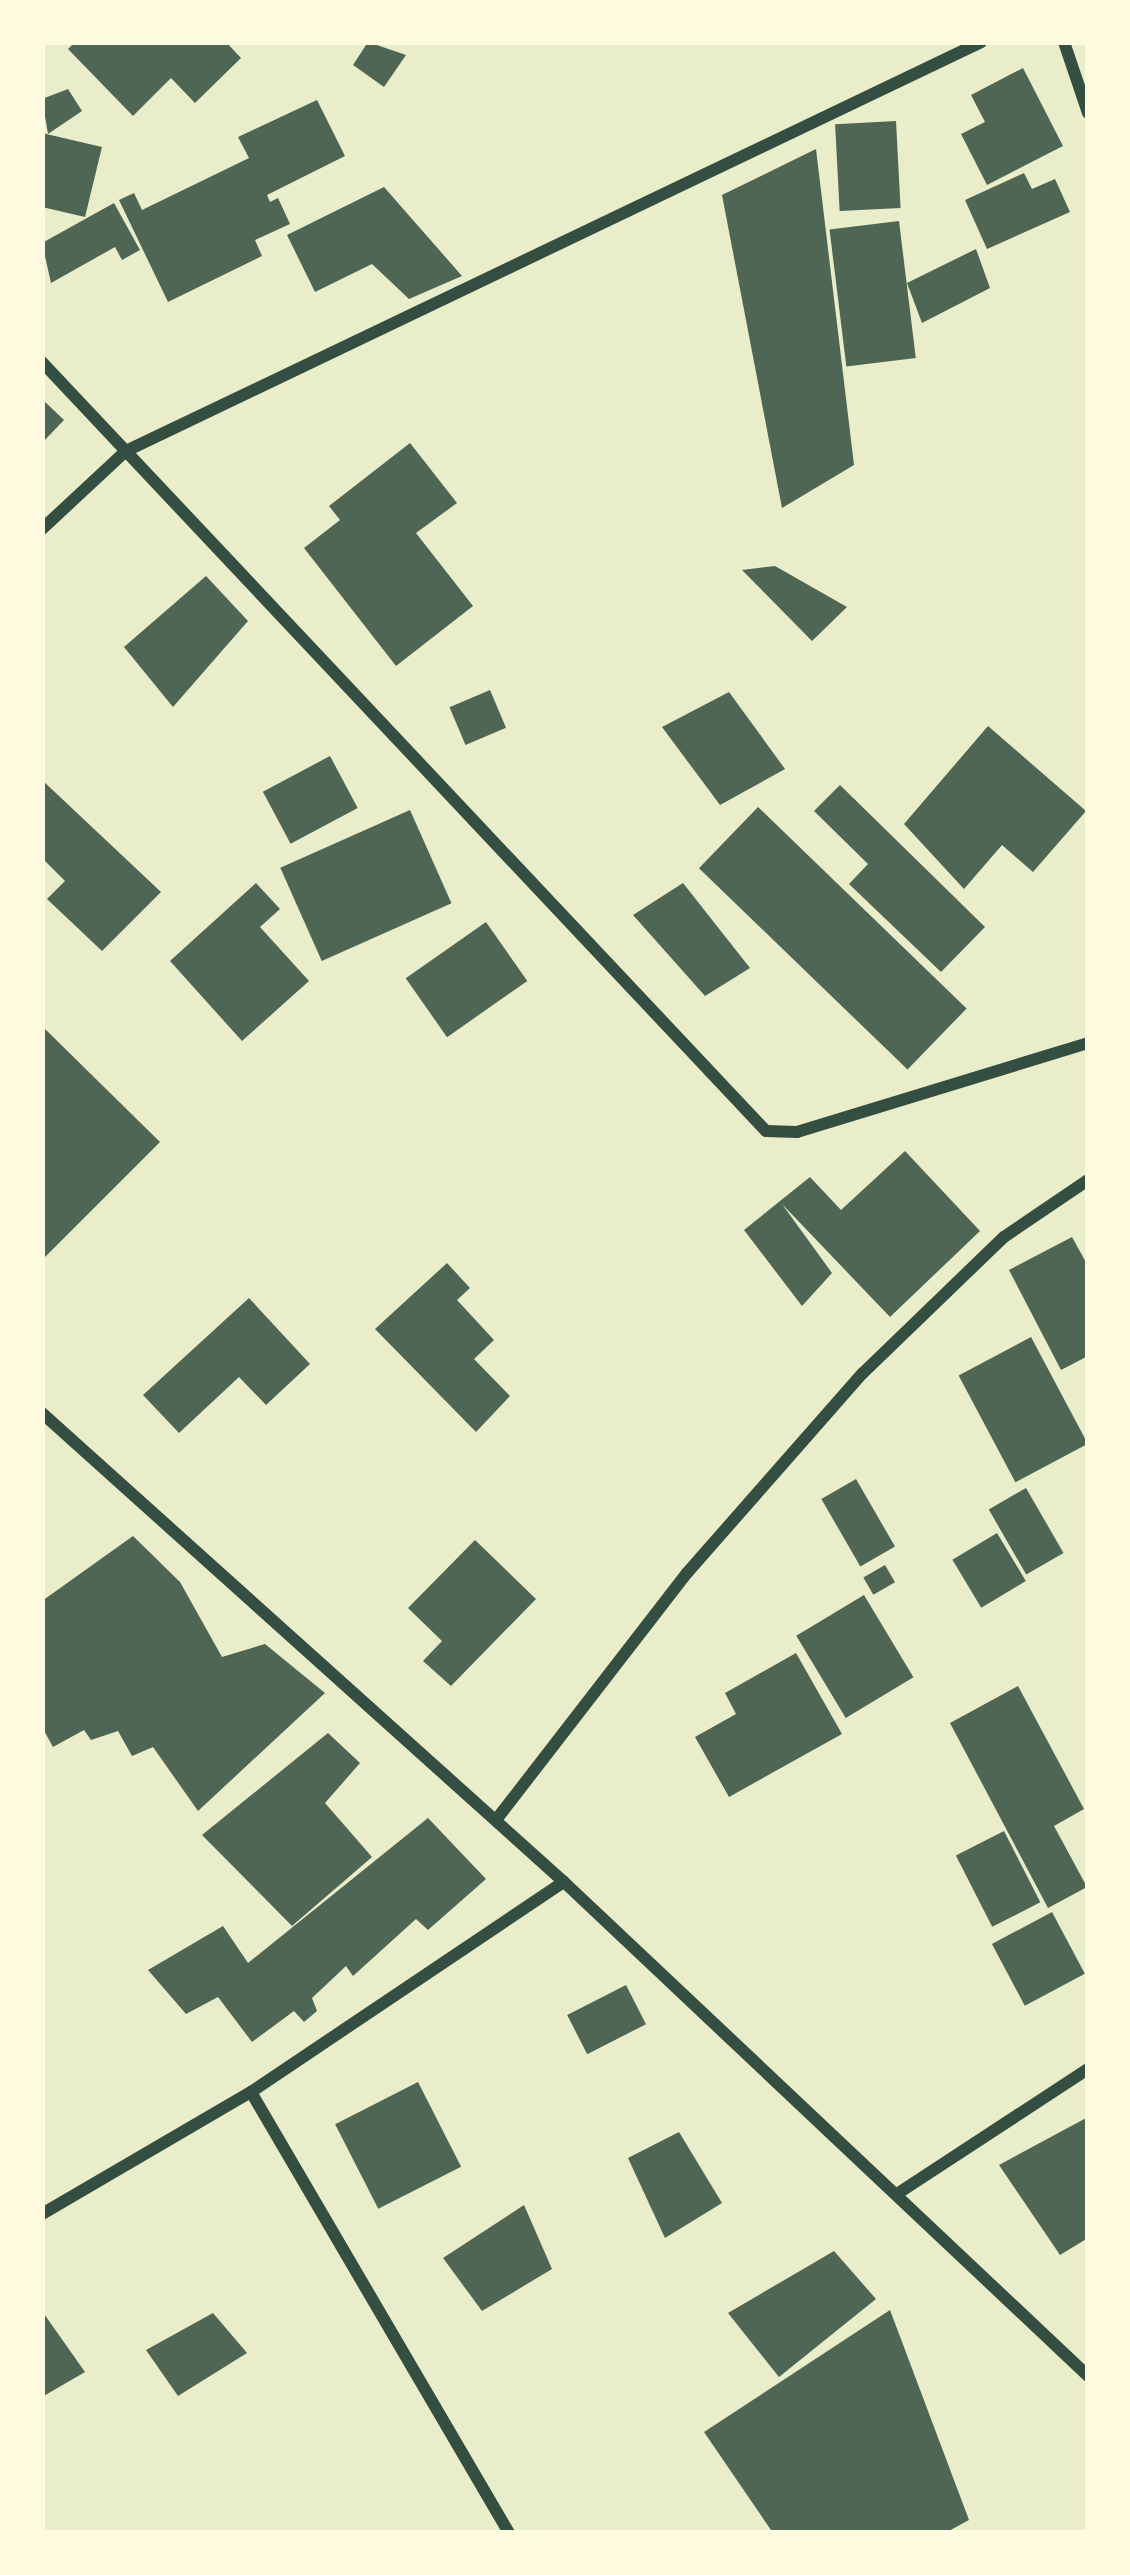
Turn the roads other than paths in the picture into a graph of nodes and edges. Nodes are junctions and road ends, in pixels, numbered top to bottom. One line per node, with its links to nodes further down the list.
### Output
1 (981, 42): 5 (street)
2 (1064, 42): 3 (street)
3 (1088, 113)
4 (42, 362): 5 (street)
5 (126, 452): 6 (street); 7 (street)
6 (42, 529)
7 (1088, 1043)
8 (1088, 1180): 10 (street)
9 (42, 1413): 10 (street)
10 (496, 1820): 11 (street)
11 (564, 1882): 13 (street); 14 (street)
12 (1088, 2069): 14 (street)
13 (250, 2092): 15 (street); 17 (street)
14 (900, 2192): 16 (street)
15 (42, 2214)
16 (1088, 2376)
17 (509, 2533)

